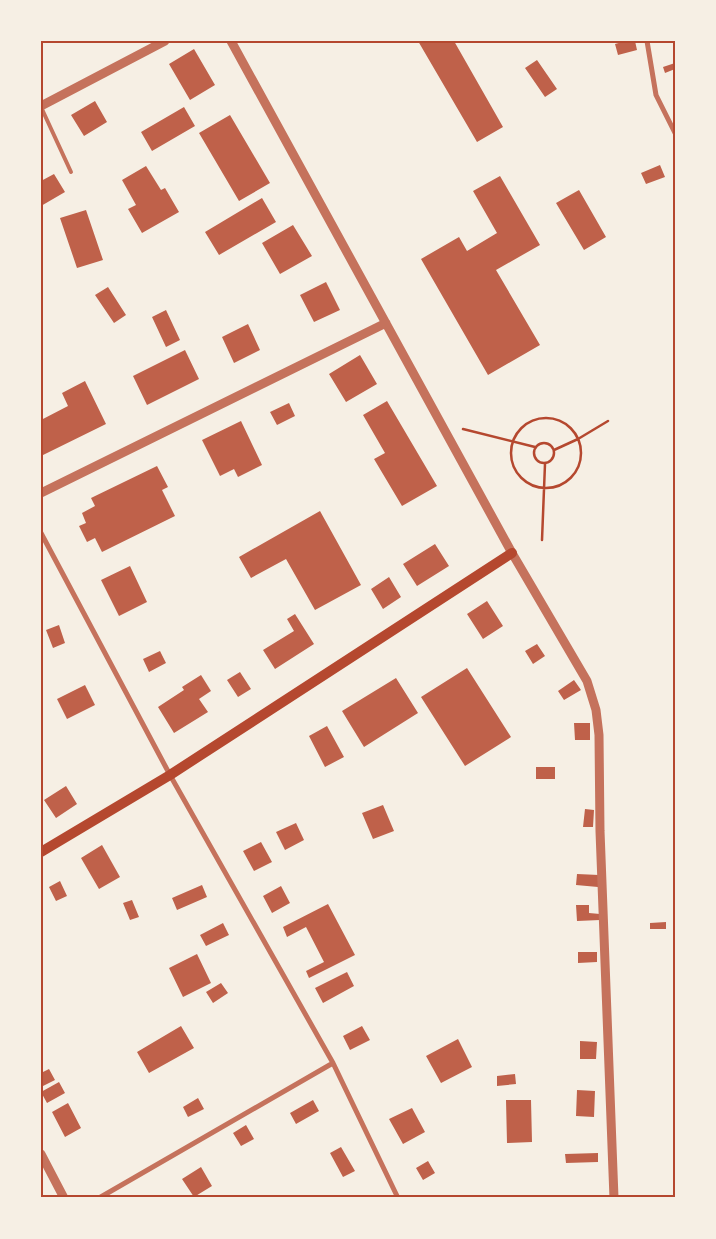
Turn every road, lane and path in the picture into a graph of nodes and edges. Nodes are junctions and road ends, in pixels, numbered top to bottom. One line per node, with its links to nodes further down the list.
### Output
1 (165, 41): 4 (street)
2 (231, 41): 7 (street)
3 (647, 41): 5 (street)
4 (41, 107): 6 (lane)
5 (675, 133)
6 (71, 172)
7 (386, 323): 16 (street); 19 (street)
8 (608, 421): 10 (path)
9 (463, 428): 11 (path)
10 (578, 439): 11 (path); 13 (path); 15 (path)
11 (512, 442): 12 (path); 15 (path)
12 (535, 447): 13 (path); 14 (path)
13 (554, 450): 14 (path)
14 (545, 464): 15 (path)
15 (544, 488): 18 (path)
16 (41, 494)
17 (41, 533): 20 (street)
18 (542, 540)
19 (512, 553): 20 (main road); 27 (street)
20 (170, 775): 21 (main road); 22 (street)
21 (41, 852)
22 (333, 1063): 25 (street); 26 (street)
23 (41, 1154): 24 (street)
24 (64, 1198)
25 (98, 1198)
26 (398, 1198)
27 (614, 1198)

